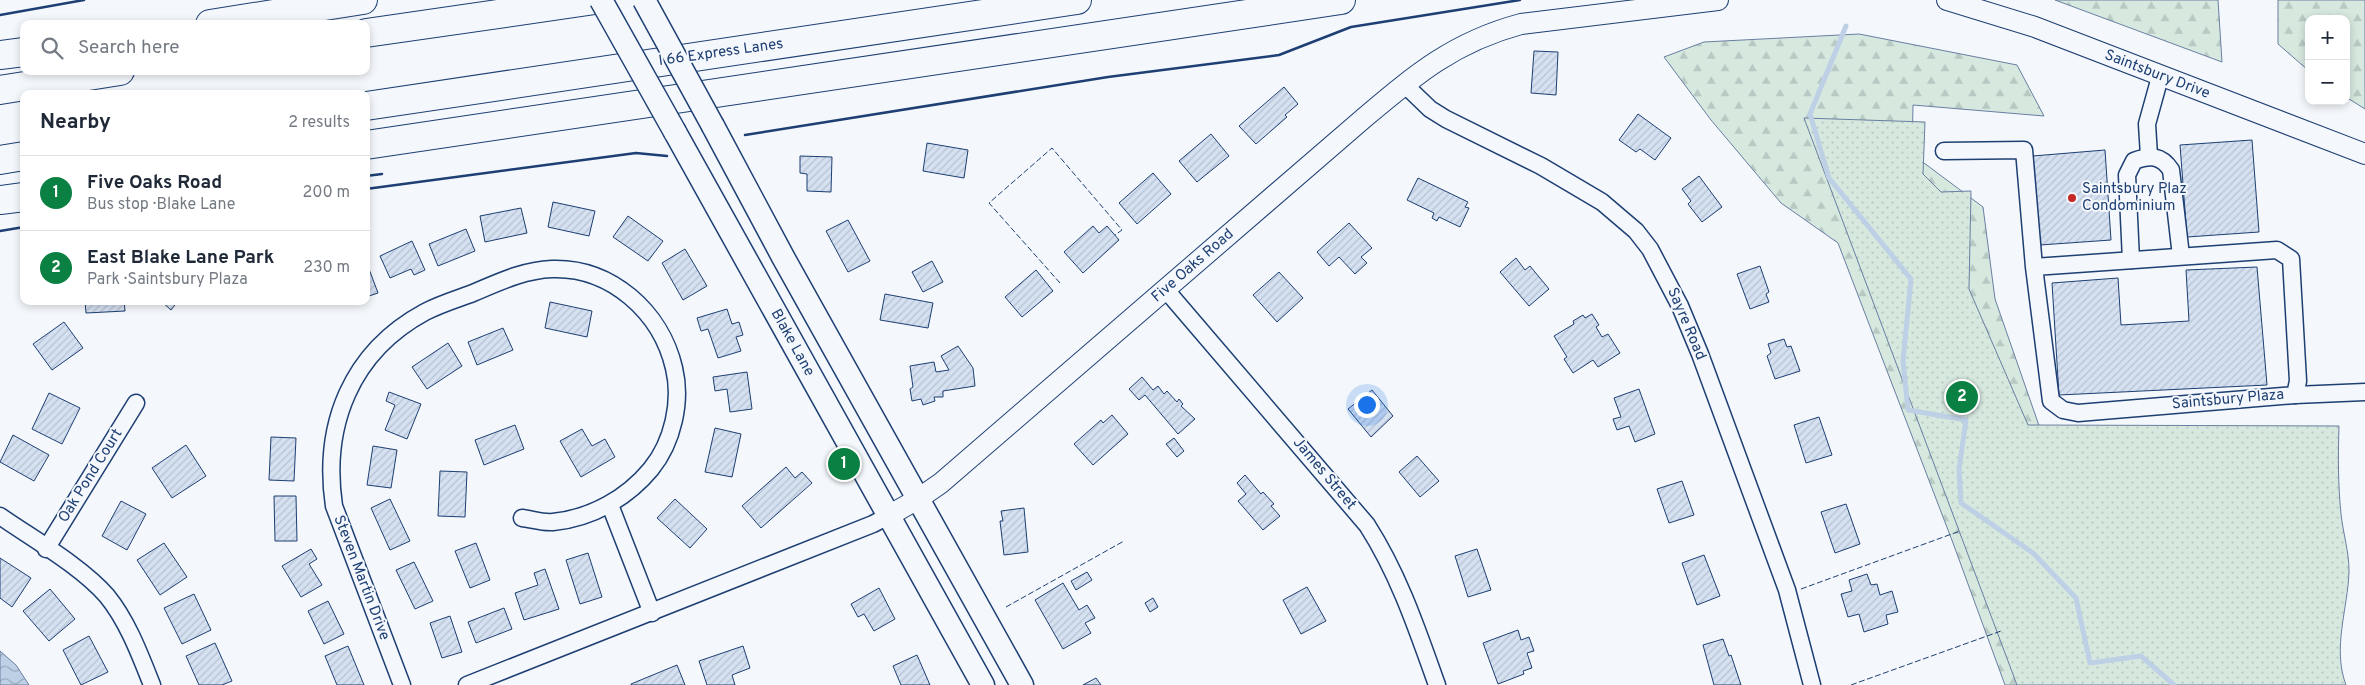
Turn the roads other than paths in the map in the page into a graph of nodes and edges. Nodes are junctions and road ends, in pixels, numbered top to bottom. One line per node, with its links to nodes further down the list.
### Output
1 (363, 0): 9 (highway)
2 (595, 0): 10 (highway)
3 (601, 0): 36 (main road, Blake Lane, bridge)
4 (644, 0): 33 (main road, bridge)
5 (1076, 0): 17 (highway, I 66 Express Lanes)
6 (1341, 0): 18 (highway)
7 (1718, 0): 15 (street)
8 (1947, 0): 14 (street, Saintsbury Drive)
9 (236, 20)
10 (370, 32)
11 (20, 52): 12 (highway)
12 (0, 55)
13 (95, 75): 16 (highway)
14 (2160, 77): 20 (street, Saintsbury Drive); 21 (street)
15 (1404, 84): 29 (street, Five Oaks Road); 46 (street, Sayre Road)
16 (0, 90)
17 (370, 105)
18 (370, 145)
19 (1944, 151): 28 (street, Saintsbury Plaza)
20 (2365, 154)
21 (2149, 156): 26 (street); 27 (street)
22 (20, 157): 23 (highway)
23 (0, 160)
24 (20, 198): 25 (highway)
25 (0, 200)
26 (2181, 256): 27 (street, Saintsbury Plaza); 31 (street, Saintsbury Plaza)
27 (2131, 260): 28 (street, Saintsbury Plaza)
28 (2034, 266): 31 (street, Saintsbury Plaza)
29 (1166, 290): 33 (street, Five Oaks Road); 45 (street, James Street)
30 (2365, 392): 31 (street)
31 (2295, 395)
32 (136, 403): 38 (street, Oak Pond Court)
33 (918, 499): 36 (street, Five Oaks Road); 44 (main road)
34 (610, 505): 37 (street, Steven Martin Drive); 39 (street); 41 (street, Steven Martin Drive)
35 (0, 516): 38 (street)
36 (888, 516): 39 (street, Five Oaks Road); 43 (main road, Blake Lane)
37 (522, 518)
38 (46, 548): 40 (street)
39 (652, 613): 42 (street, Five Oaks Road)
40 (152, 685)
41 (402, 685)
42 (467, 685)
43 (983, 685)
44 (1022, 685)
45 (1437, 685)
46 (1812, 685)

